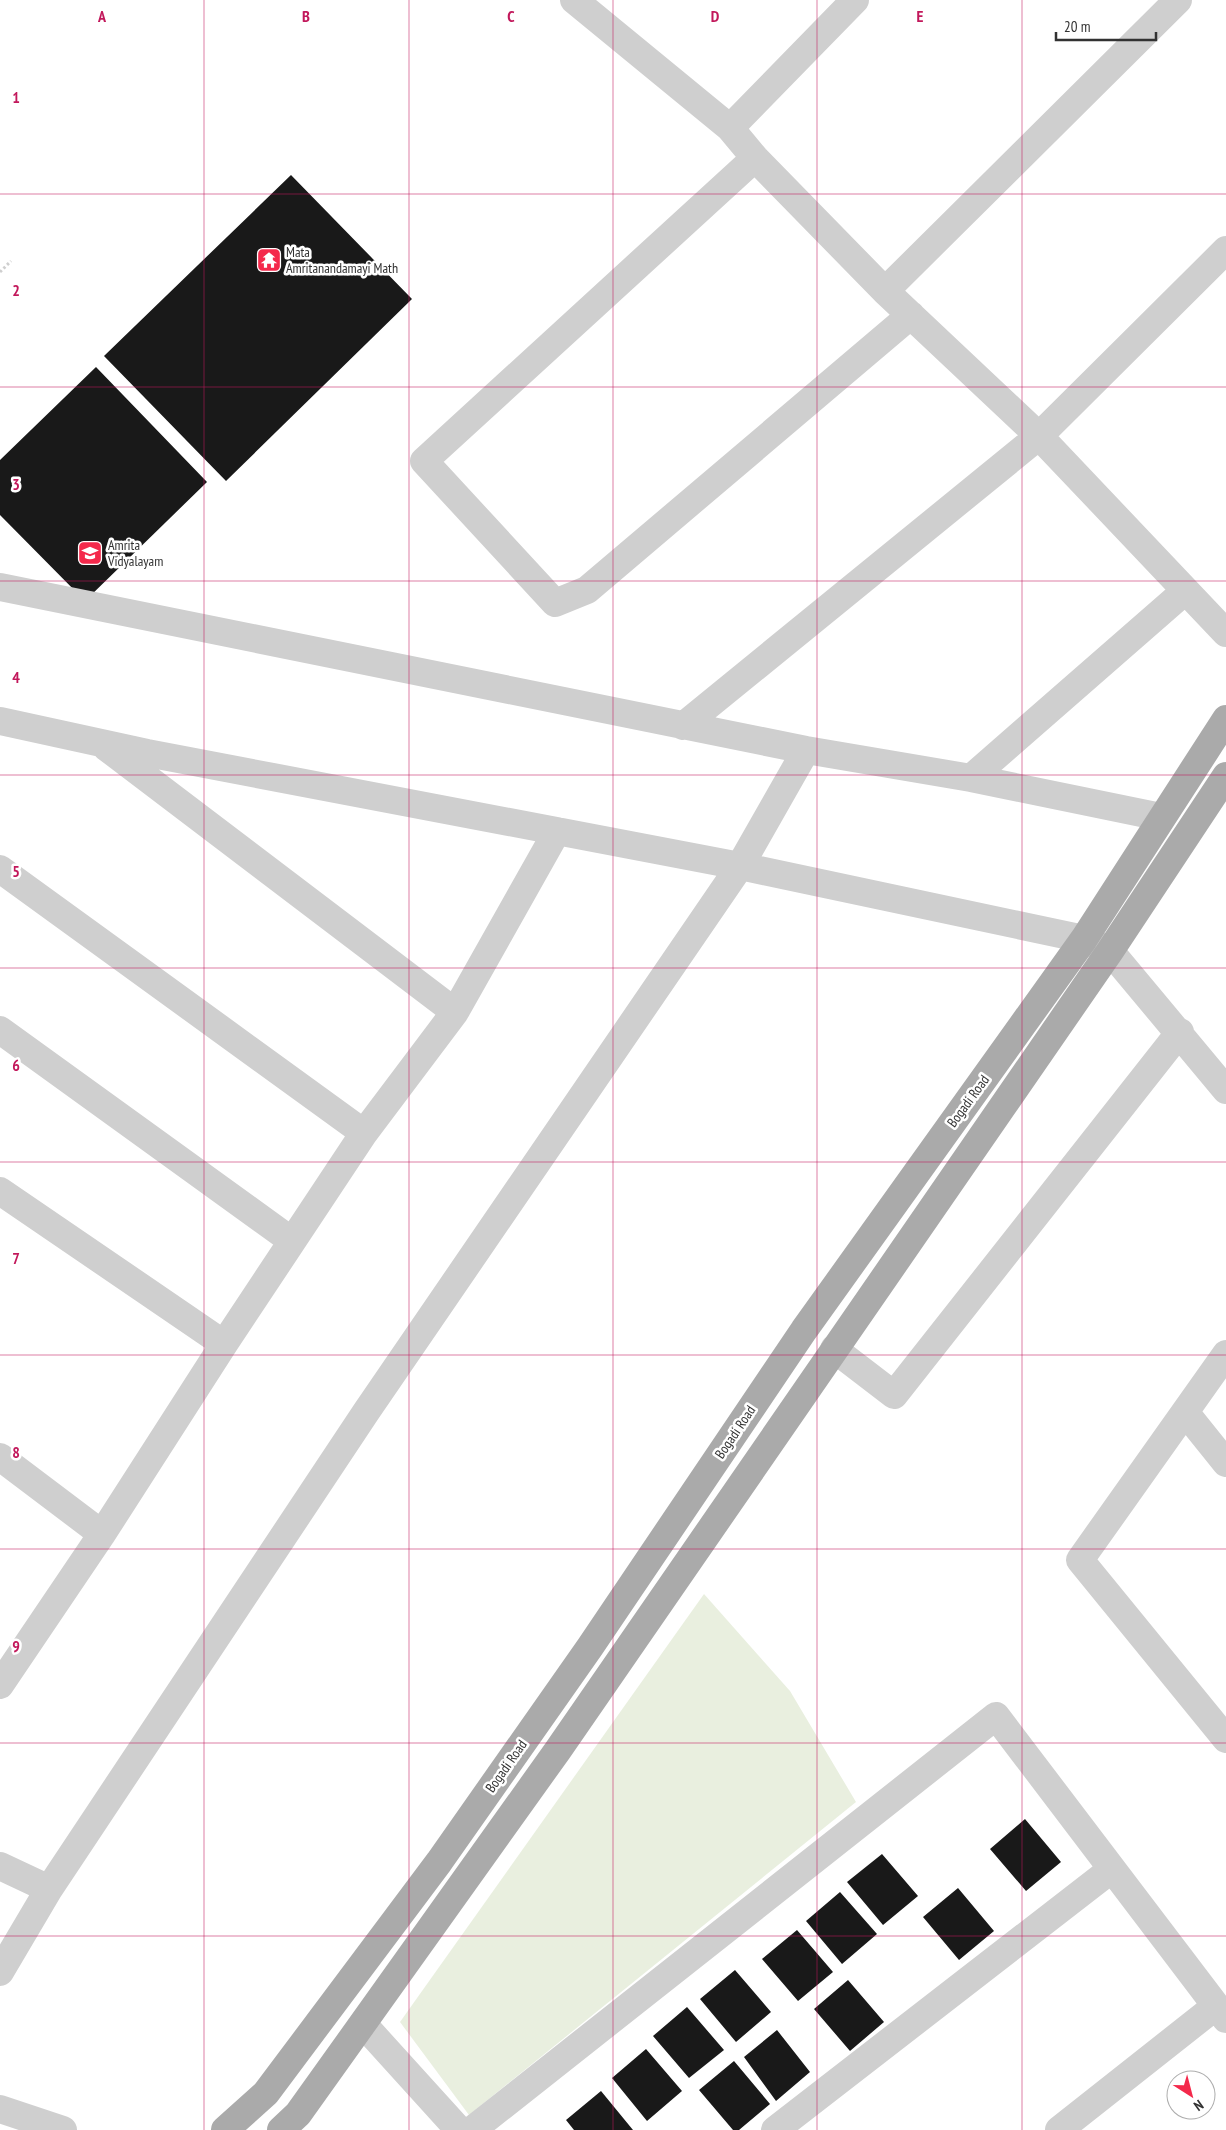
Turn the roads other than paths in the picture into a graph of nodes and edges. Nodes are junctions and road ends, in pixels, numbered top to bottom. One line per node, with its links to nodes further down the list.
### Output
1 (574, 0): 4 (street)
2 (855, 0): 4 (street)
3 (1178, 0): 7 (street)
4 (730, 128): 5 (street)
5 (755, 158): 7 (street); 8 (street)
6 (1226, 250): 9 (street)
7 (885, 291): 8 (street)
8 (911, 315): 9 (street)
9 (1039, 436): 11 (street); 15 (street)
10 (0, 587): 15 (street)
11 (1185, 591): 12 (street); 19 (street)
12 (1226, 633)
13 (1226, 719): 20 (main road, Bogadi Road)
14 (0, 721): 16 (street)
15 (683, 726): 17 (street)
16 (98, 741): 21 (street); 26 (street)
17 (806, 750): 19 (street); 22 (street)
18 (1226, 776): 25 (main road)
19 (971, 778): 20 (street)
20 (1161, 817): 24 (main road, Bogadi Road)
21 (557, 831): 22 (street); 26 (street)
22 (740, 866): 24 (street); 44 (street)
23 (0, 869): 30 (street)
24 (1084, 940): 25 (street); 50 (main road, Bogadi Road)
25 (1110, 950): 28 (street); 34 (main road)
26 (455, 1012): 30 (street)
27 (0, 1030): 32 (street)
28 (1180, 1032): 29 (street); 34 (street)
29 (1226, 1090)
30 (364, 1133): 32 (street)
31 (0, 1191): 33 (street)
32 (292, 1241): 33 (street)
33 (224, 1344): 39 (street)
34 (834, 1349): 47 (main road)
35 (1226, 1354): 36 (street)
36 (1185, 1412): 38 (street); 41 (street)
37 (0, 1457): 39 (street)
38 (1226, 1463)
39 (102, 1534): 40 (street)
40 (0, 1685)
41 (1226, 1739)
42 (0, 1866): 44 (street)
43 (1112, 1870): 46 (street); 53 (street); 54 (street)
44 (49, 1889): 45 (street)
45 (0, 1972)
46 (1221, 2013): 55 (street)
47 (363, 2024): 51 (main road); 52 (street)
48 (0, 2110): 49 (street)
49 (63, 2130)
50 (225, 2130)
51 (281, 2130)
52 (459, 2130)
53 (472, 2130)
54 (775, 2130)
55 (1059, 2130)

